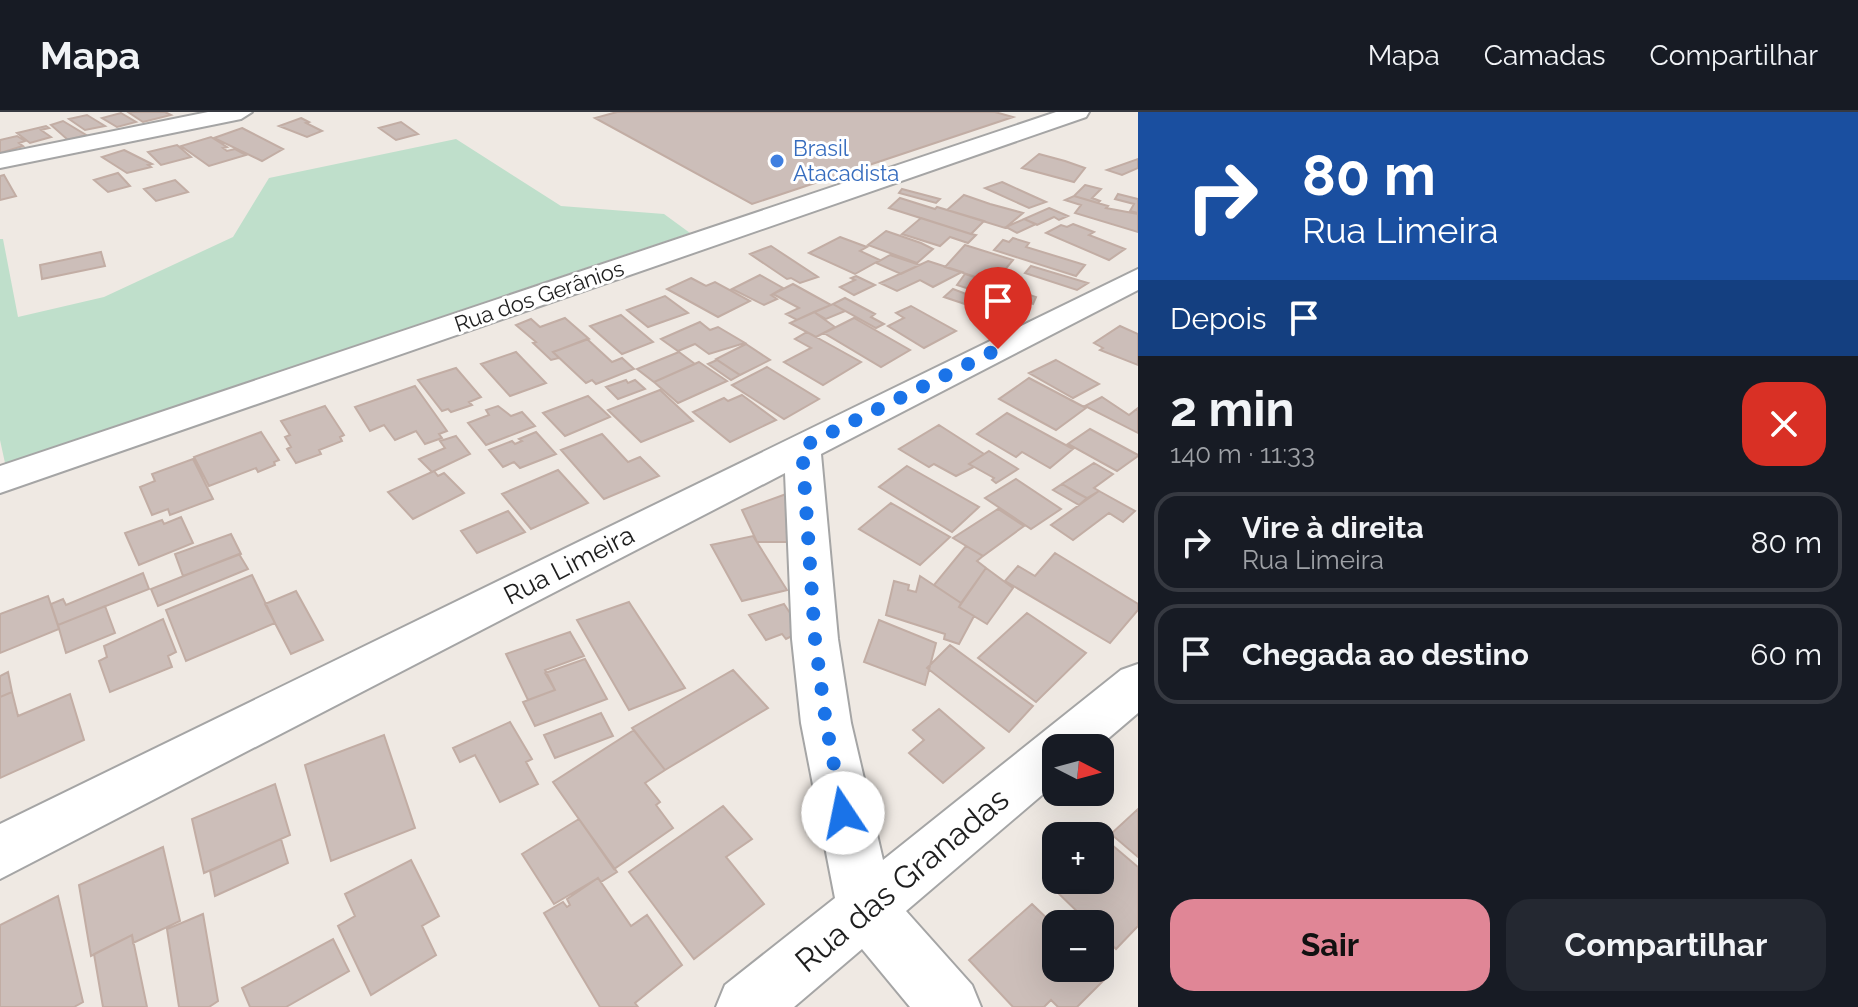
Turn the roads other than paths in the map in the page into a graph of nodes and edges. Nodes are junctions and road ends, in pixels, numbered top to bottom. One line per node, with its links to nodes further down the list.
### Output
1 (241, 112): 3 (street)
2 (1078, 112): 6 (street, Rua dos Gerânios)
3 (0, 161)
4 (1138, 278): 5 (street, Rua Limeira)
5 (802, 447): 10 (street, Rua Limeira); 11 (street)
6 (0, 480)
7 (1138, 684): 8 (street)
8 (1078, 734)
9 (1042, 764): 11 (street, Rua das Granadas)
10 (0, 852)
11 (866, 909): 12 (street, Rua das Granadas); 13 (street)
12 (747, 1007)
13 (950, 1007)

